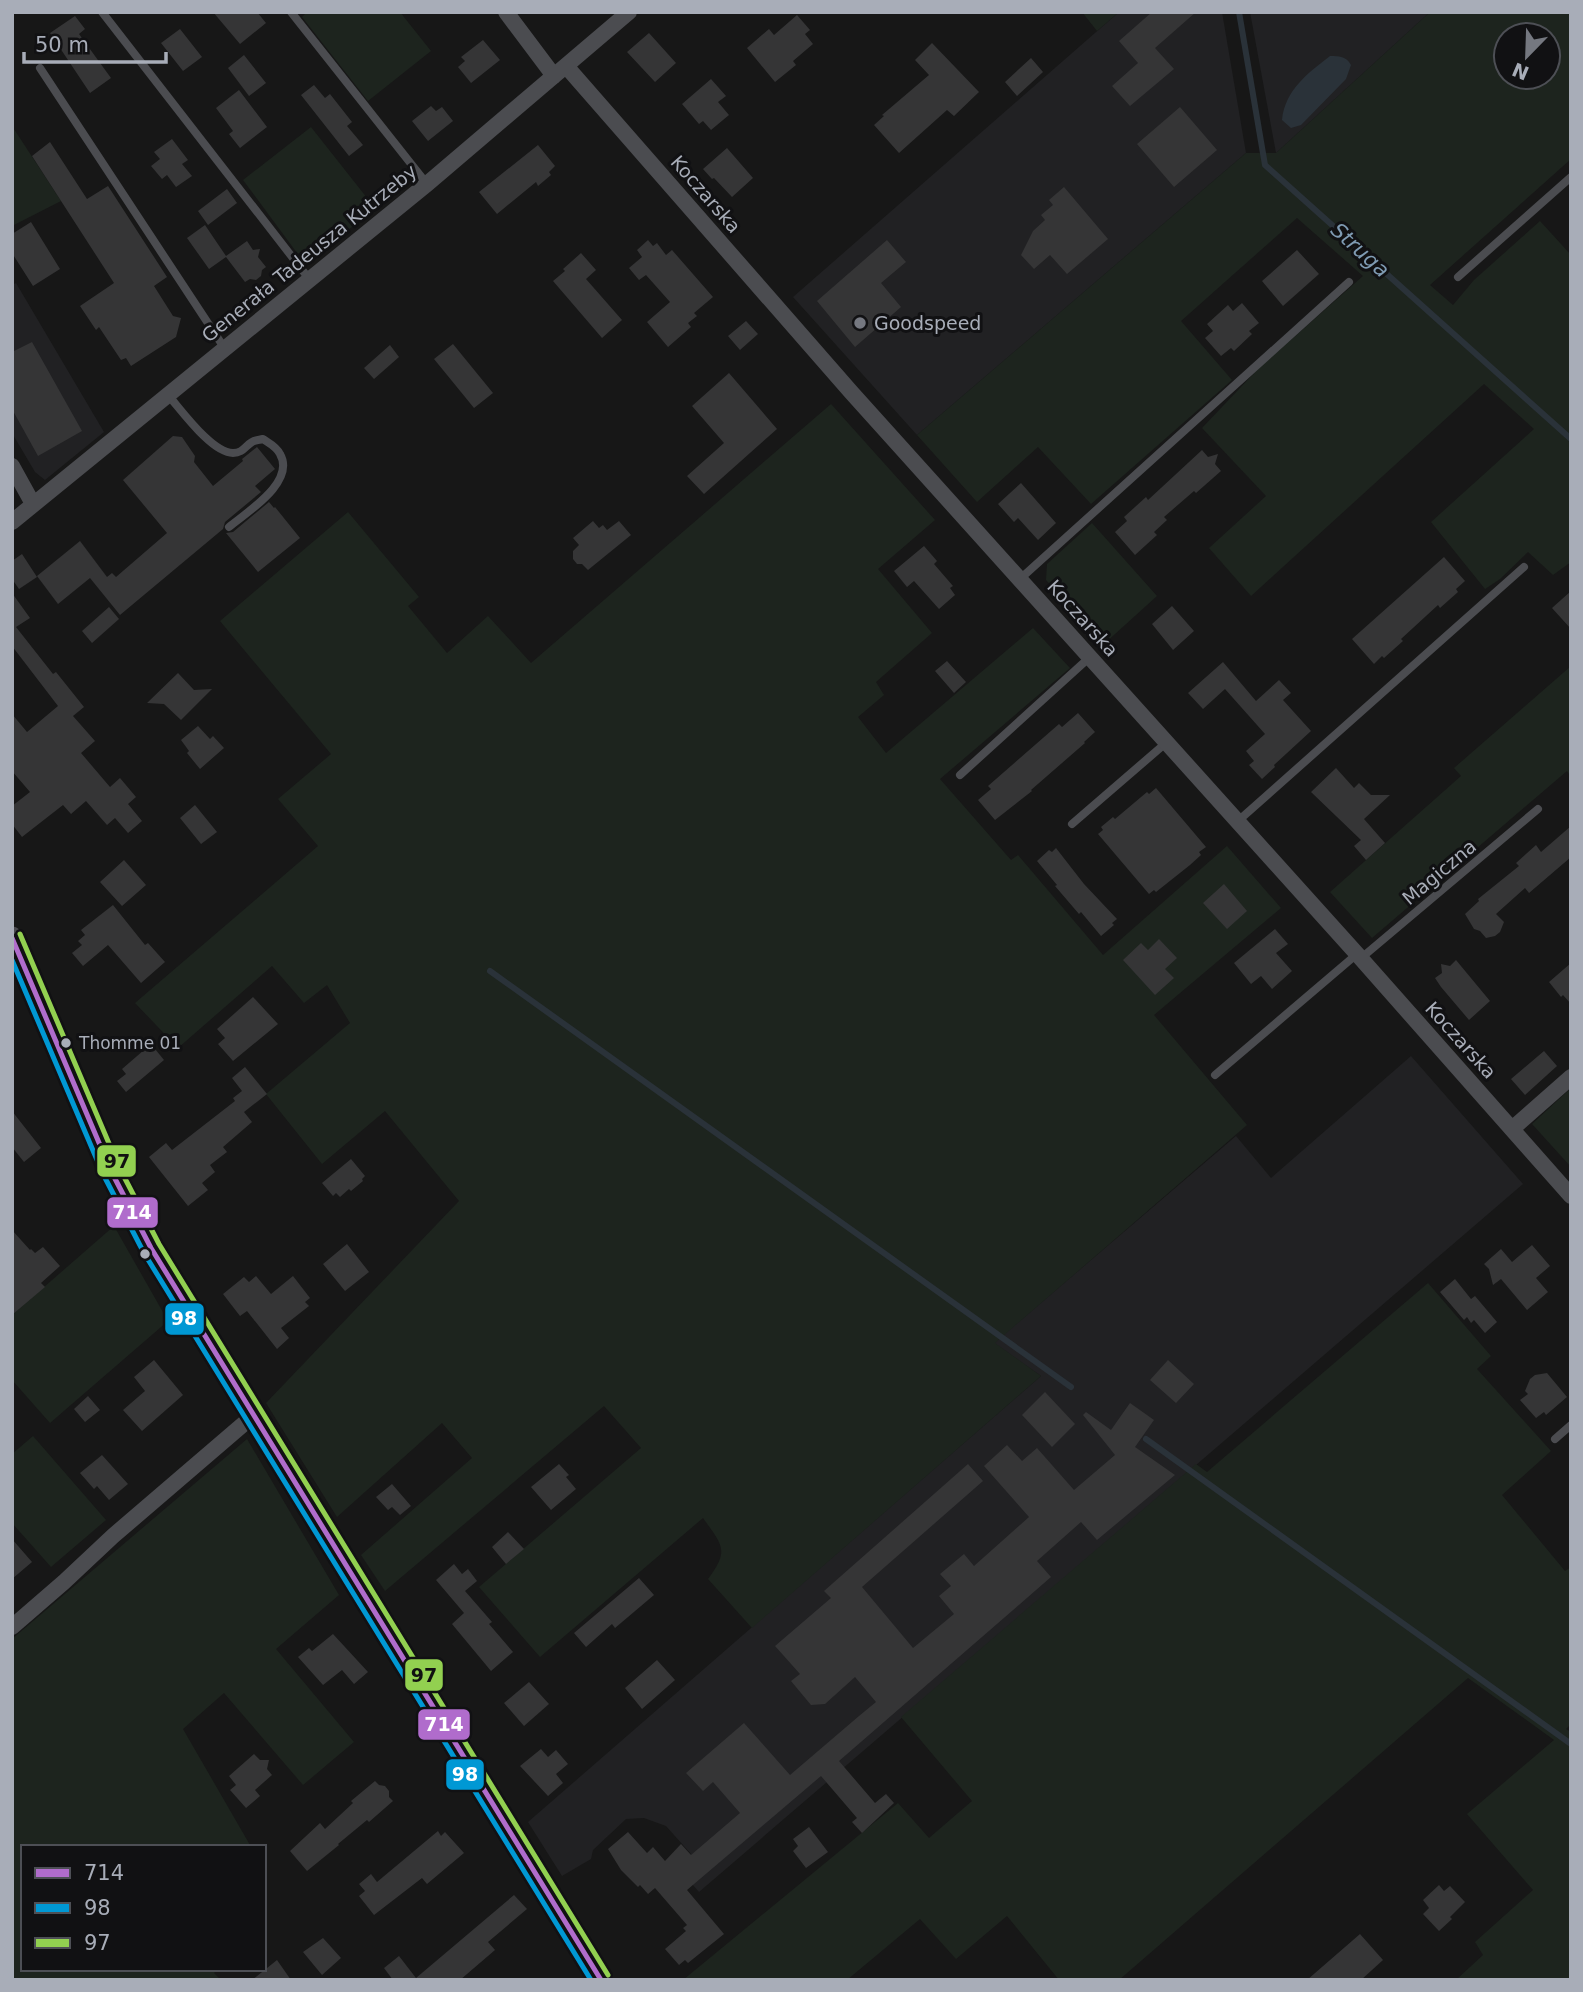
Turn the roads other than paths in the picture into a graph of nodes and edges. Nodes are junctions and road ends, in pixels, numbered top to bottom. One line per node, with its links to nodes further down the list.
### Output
1 (102, 12): 10 (lane)
2 (291, 12): 8 (lane)
3 (506, 12): 6 (street, Koczarska)
4 (629, 12): 6 (street, Generała Tadeusza Kutrzeby)
5 (40, 68): 12 (lane)
6 (560, 71): 8 (street, Generała Tadeusza Kutrzeby); 19 (street, Koczarska)
7 (1571, 177): 9 (lane)
8 (427, 184): 10 (street, Generała Tadeusza Kutrzeby)
9 (1458, 276)
10 (310, 280): 12 (street, Generała Tadeusza Kutrzeby)
11 (1349, 282): 19 (lane)
12 (225, 349): 13 (street, Generała Tadeusza Kutrzeby)
13 (167, 396): 15 (street, Generała Tadeusza Kutrzeby); 17 (lane)
14 (12, 466): 15 (street)
15 (33, 504): 16 (street, Generała Tadeusza Kutrzeby)
16 (12, 522)
17 (229, 527)
18 (1524, 567): 24 (lane)
19 (1020, 579): 20 (street, Koczarska)
20 (1090, 657): 21 (street, Koczarska); 22 (lane)
21 (1167, 742): 24 (street, Koczarska); 25 (lane)
22 (960, 775)
23 (1538, 808): 27 (lane, Magiczna)
24 (1238, 821): 27 (street, Koczarska)
25 (1072, 824)
26 (12, 937): 32 (street)
27 (1358, 956): 28 (lane, Magiczna); 30 (street, Koczarska)
28 (1215, 1075)
29 (1571, 1077): 30 (street)
30 (1512, 1129): 31 (street, Koczarska)
31 (1571, 1196)
32 (254, 1415): 35 (street); 36 (street)
33 (1571, 1424): 34 (lane)
34 (1555, 1439)
35 (12, 1627)
36 (601, 1980)

